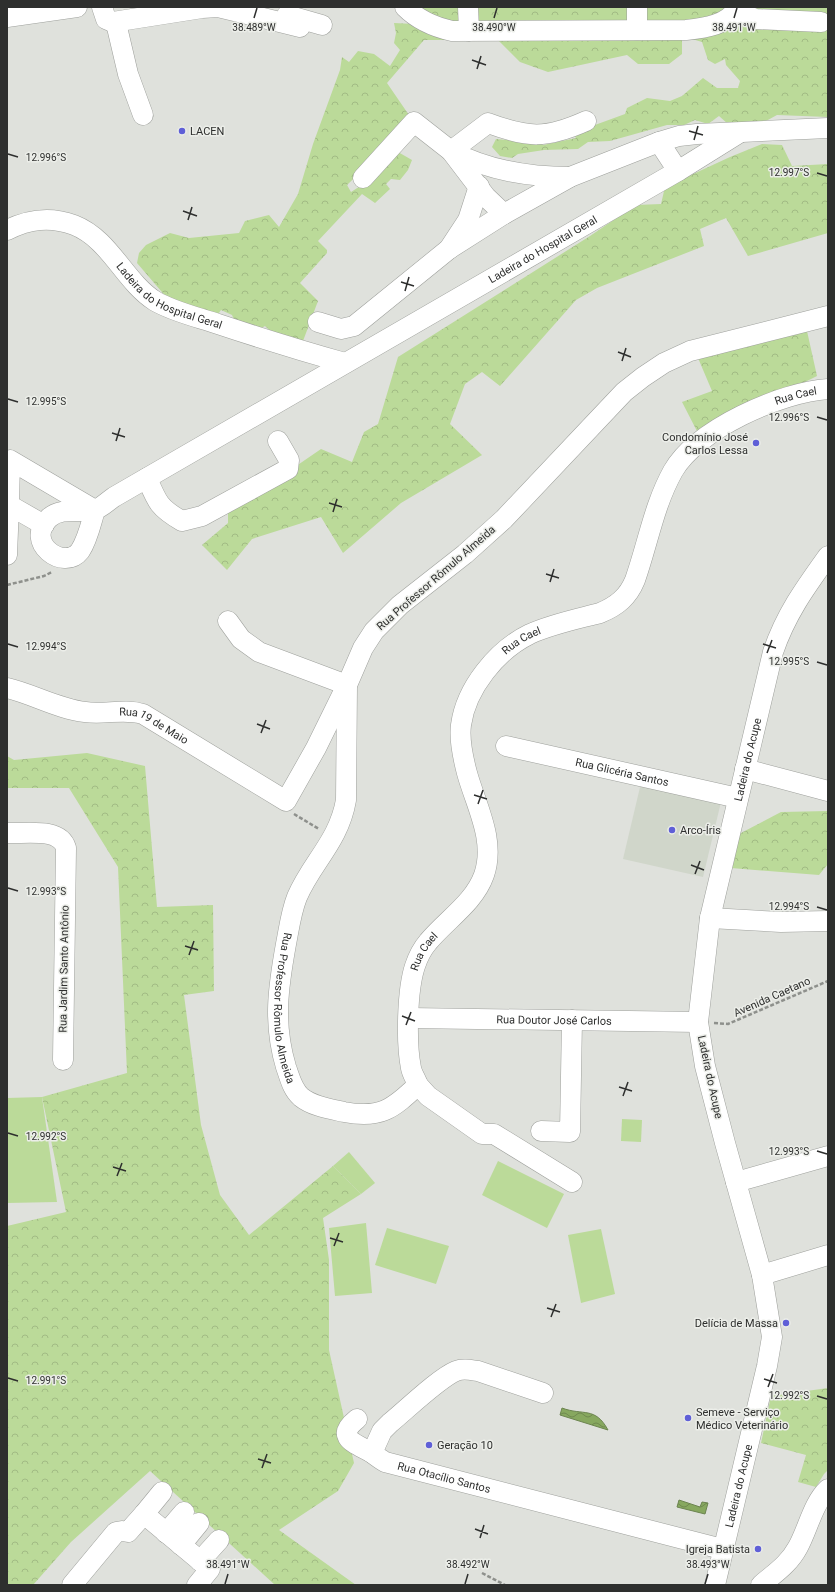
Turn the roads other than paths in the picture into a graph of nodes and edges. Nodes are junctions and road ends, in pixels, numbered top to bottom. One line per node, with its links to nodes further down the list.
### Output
1 (77, 7): 8 (street)
2 (102, 7): 10 (street)
3 (258, 7): 11 (street)
4 (405, 7): 14 (street)
5 (468, 7): 14 (street)
6 (637, 7): 13 (street)
7 (738, 9): 9 (street); 13 (street)
8 (7, 17)
9 (821, 22)
10 (116, 23): 12 (street); 15 (street)
11 (322, 25)
12 (300, 27)
13 (637, 30): 14 (street)
14 (469, 31)
15 (143, 115)
16 (586, 121): 20 (street)
17 (828, 128): 18 (street, Ladeira do Hospital Geral)
18 (739, 133): 19 (street, Ladeira do Hospital Geral); 21 (street, Ladeira do Hospital Geral)
19 (659, 142): 21 (street); 22 (street, Ladeira do Hospital Geral)
20 (451, 151): 22 (street); 23 (street); 24 (street)
21 (678, 171): 30 (street, Ladeira do Hospital Geral)
22 (570, 177): 25 (street, Ladeira do Hospital Geral)
23 (363, 178)
24 (478, 186): 25 (street); 27 (street)
25 (504, 214): 27 (street, Ladeira do Hospital Geral)
26 (7, 230): 30 (street, Ladeira do Hospital Geral)
27 (449, 249): 29 (street)
28 (828, 316): 40 (street, Rua Professor Rômulo Almeida)
29 (318, 322)
30 (345, 363): 33 (street, Ladeira do Hospital Geral)
31 (828, 389): 49 (street, Rua Cael)
32 (278, 441): 33 (street)
33 (147, 478): 35 (street, Ladeira do Hospital Geral)
34 (9, 505): 35 (street); 36 (street); 37 (street)
35 (95, 510): 36 (street); 36 (street)
36 (44, 526)
37 (7, 555)
38 (828, 556): 43 (street, Ladeira do Acupe)
39 (228, 621): 40 (street)
40 (347, 685): 41 (street, Rua 19 de Maio); 53 (street, Rua Professor Rômulo Almeida)
41 (7, 688)
42 (506, 746): 45 (street, Rua Glicéria Santos)
43 (745, 769): 44 (street); 45 (street, Ladeira do Acupe)
44 (828, 791)
45 (738, 798): 47 (street, Ladeira do Acupe)
46 (7, 833): 52 (street, Rua Jardim Santo Antônio)
47 (710, 918): 48 (street); 51 (street, Ladeira do Acupe)
48 (828, 921)
49 (409, 1018): 50 (street, Rua Doutor José Carlos); 53 (street)
50 (572, 1020): 51 (street, Rua Doutor José Carlos); 54 (street)
51 (698, 1022): 57 (street, Ladeira do Acupe)
52 (63, 1060)
53 (418, 1085): 56 (street)
54 (541, 1131)
55 (828, 1156): 57 (street)
56 (572, 1182)
57 (736, 1182): 59 (street, Ladeira do Acupe)
58 (828, 1255): 59 (street)
59 (762, 1275): 69 (street, Ladeira do Acupe)
60 (543, 1393): 62 (street)
61 (357, 1419): 62 (street, Rua Otacílio Santos)
62 (372, 1453): 69 (street, Rua Otacílio Santos)
63 (828, 1489): 74 (street)
64 (162, 1492): 65 (street)
65 (144, 1514): 67 (street); 71 (street)
66 (192, 1517): 67 (street)
67 (173, 1539): 70 (street)
68 (220, 1540): 70 (street)
69 (722, 1549): 73 (street, Ladeira do Acupe)
70 (200, 1561): 72 (street)
71 (72, 1585)
72 (196, 1585)
73 (714, 1585)
74 (761, 1585)

